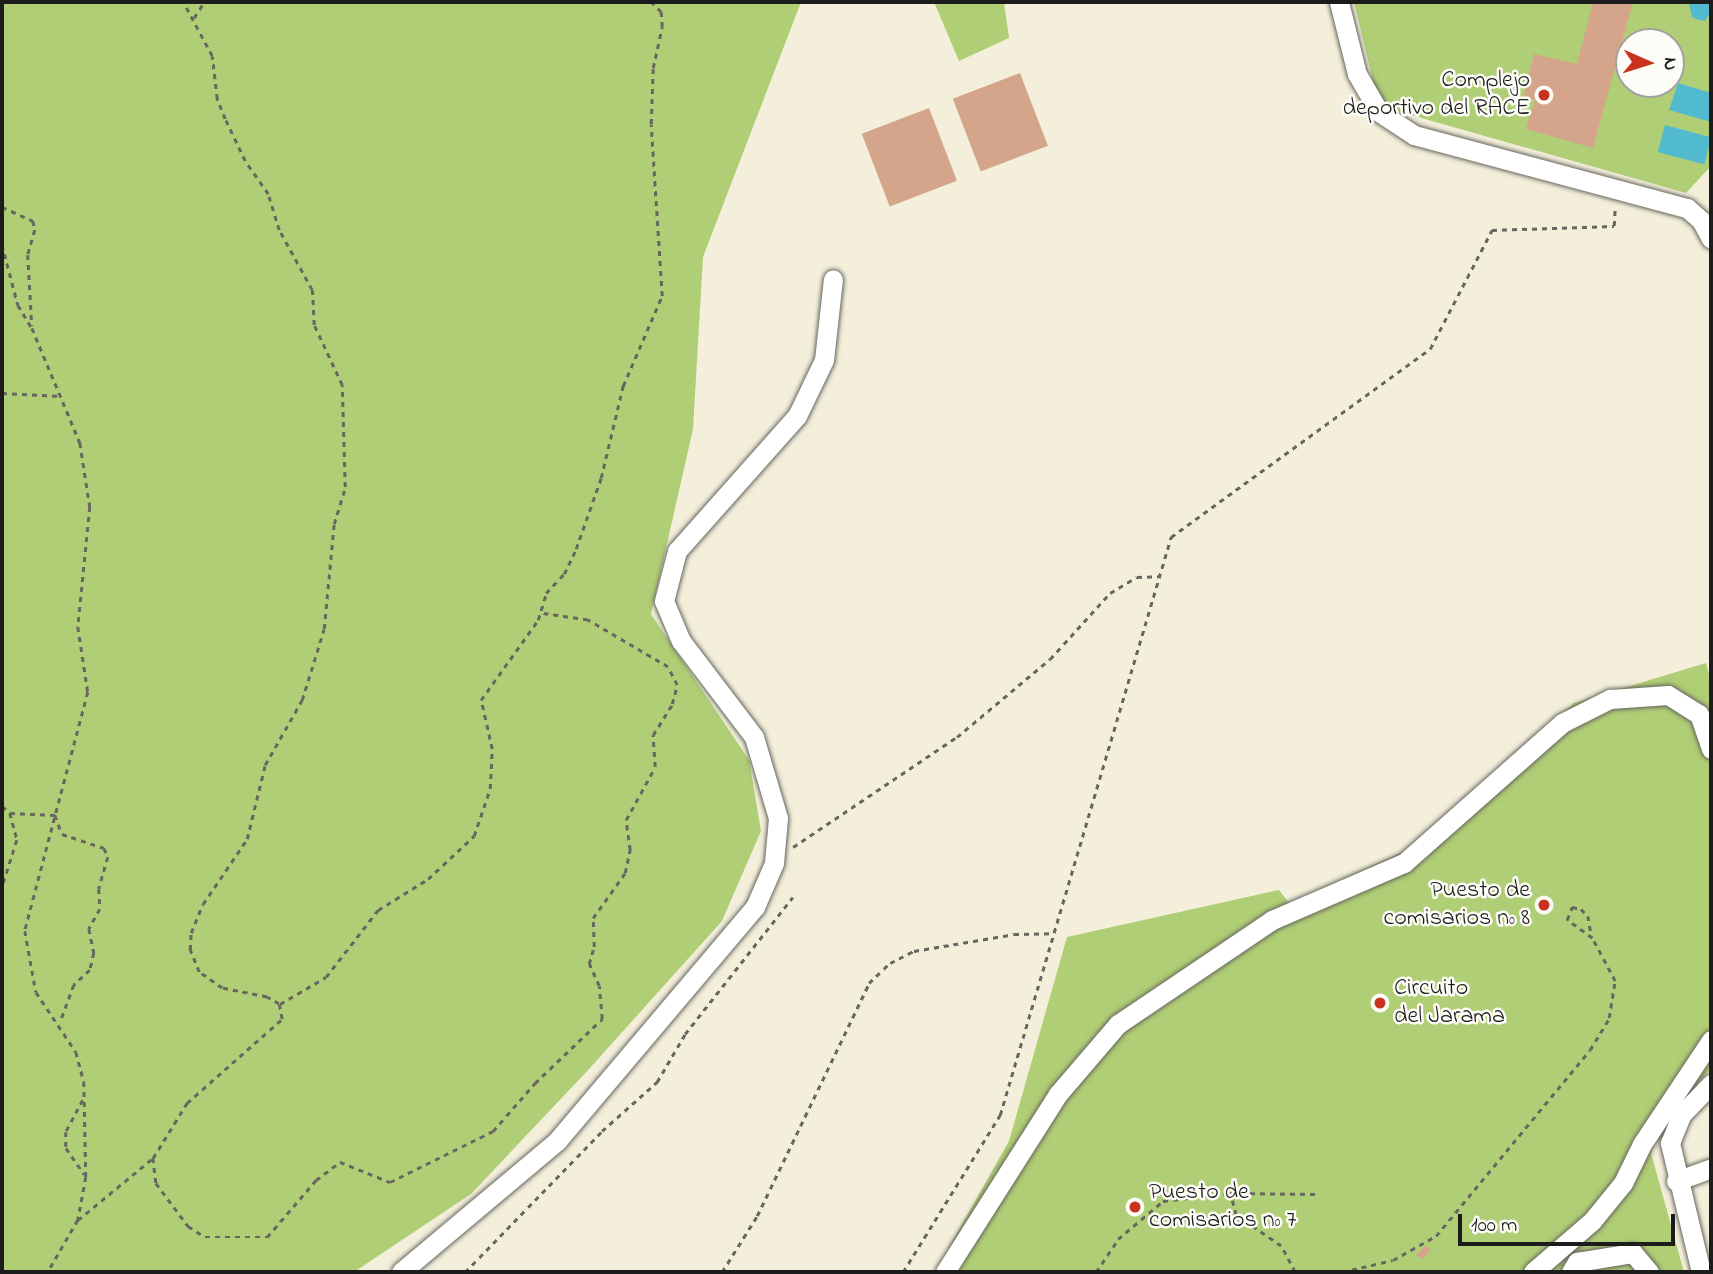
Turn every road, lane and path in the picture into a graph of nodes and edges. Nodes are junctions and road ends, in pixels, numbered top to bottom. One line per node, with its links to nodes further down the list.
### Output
1 (183, 2): 5 (path)
2 (204, 2): 5 (path)
3 (651, 2): 16 (path)
4 (1339, 2): 6 (street)
5 (194, 18): 26 (path)
6 (1616, 190): 8 (street); 15 (path)
7 (2, 207): 12 (path)
8 (1706, 214): 9 (street)
9 (1711, 239)
10 (2, 244): 12 (path)
11 (833, 279): 21 (street)
12 (32, 328): 14 (path)
13 (2, 393): 14 (path)
14 (62, 396): 20 (path)
15 (1160, 576): 21 (path); 24 (path)
16 (540, 613): 26 (path); 31 (path)
17 (1711, 749): 43 (street)
18 (2, 806): 19 (path)
19 (10, 813): 20 (path); 22 (path)
20 (55, 815): 27 (path); 27 (path)
21 (774, 863): 39 (street)
22 (2, 888)
23 (793, 897): 40 (path)
24 (1054, 933): 41 (path); 42 (path)
25 (1592, 938): 25 (path); 46 (path)
26 (279, 1004): 31 (path)
27 (60, 1023): 30 (path)
28 (1711, 1040): 47 (street)
29 (1711, 1084): 34 (street)
30 (85, 1097): 33 (path); 33 (path)
31 (153, 1158): 37 (path)
32 (1711, 1168): 34 (street)
33 (86, 1177): 37 (path)
34 (1676, 1181): 50 (street)
35 (1230, 1193): 36 (path); 44 (path); 45 (path)
36 (1317, 1194)
37 (78, 1220): 38 (path)
38 (48, 1272)
39 (401, 1272)
40 (465, 1272)
41 (722, 1272)
42 (903, 1272)
43 (945, 1272)
44 (1096, 1272)
45 (1295, 1272)
46 (1342, 1272)
47 (1533, 1272)
48 (1570, 1272): 49 (street)
49 (1649, 1272)
50 (1701, 1272)

